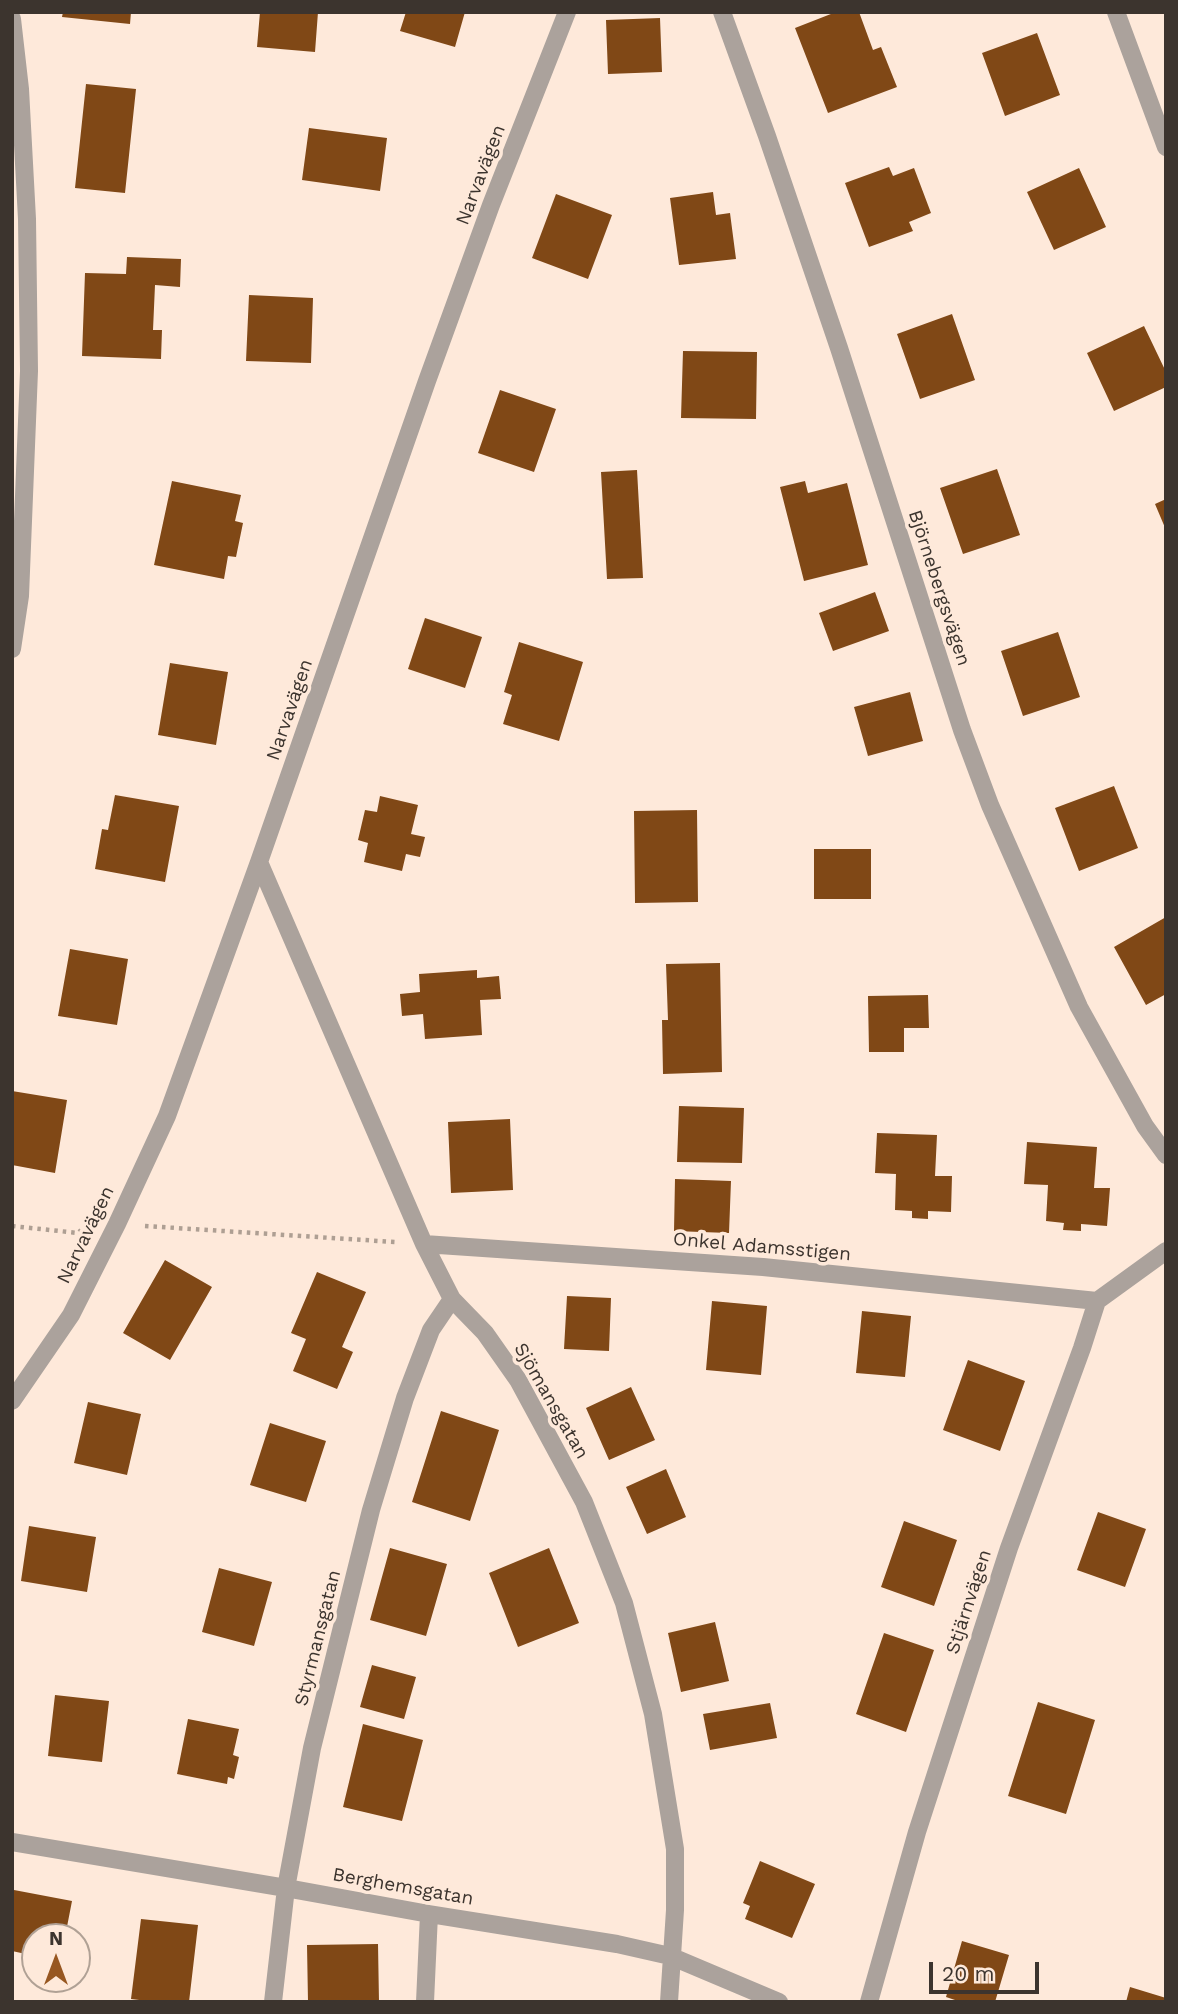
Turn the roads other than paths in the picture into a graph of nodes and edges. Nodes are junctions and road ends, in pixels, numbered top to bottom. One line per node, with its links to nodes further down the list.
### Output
1 (567, 12): 8 (street, Narvavägen)
2 (722, 12): 9 (street, Björnebergsvägen)
3 (1116, 12): 5 (street)
4 (12, 19): 6 (street)
5 (1166, 147)
6 (21, 372): 7 (street)
7 (12, 649)
8 (260, 862): 10 (street, Sjömansgatan); 14 (street, Narvavägen)
9 (1166, 1154)
10 (424, 1244): 12 (street, Sjömansgatan); 13 (street, Onkel Adamsstigen)
11 (1166, 1251): 13 (street)
12 (452, 1299): 16 (street, Styrmansgatan); 18 (street, Sjömansgatan)
13 (1097, 1301): 23 (street, Stjärnvägen)
14 (12, 1401)
15 (12, 1842): 16 (street, Berghemsgatan)
16 (286, 1888): 17 (street, Berghemsgatan); 19 (street, Styrmansgatan)
17 (429, 1914): 18 (street, Berghemsgatan); 20 (street)
18 (670, 1956): 21 (street, Sjömansgatan); 22 (street, Berghemsgatan)
19 (273, 2002)
20 (425, 2002)
21 (669, 2002)
22 (779, 2002)
23 (869, 2002)

